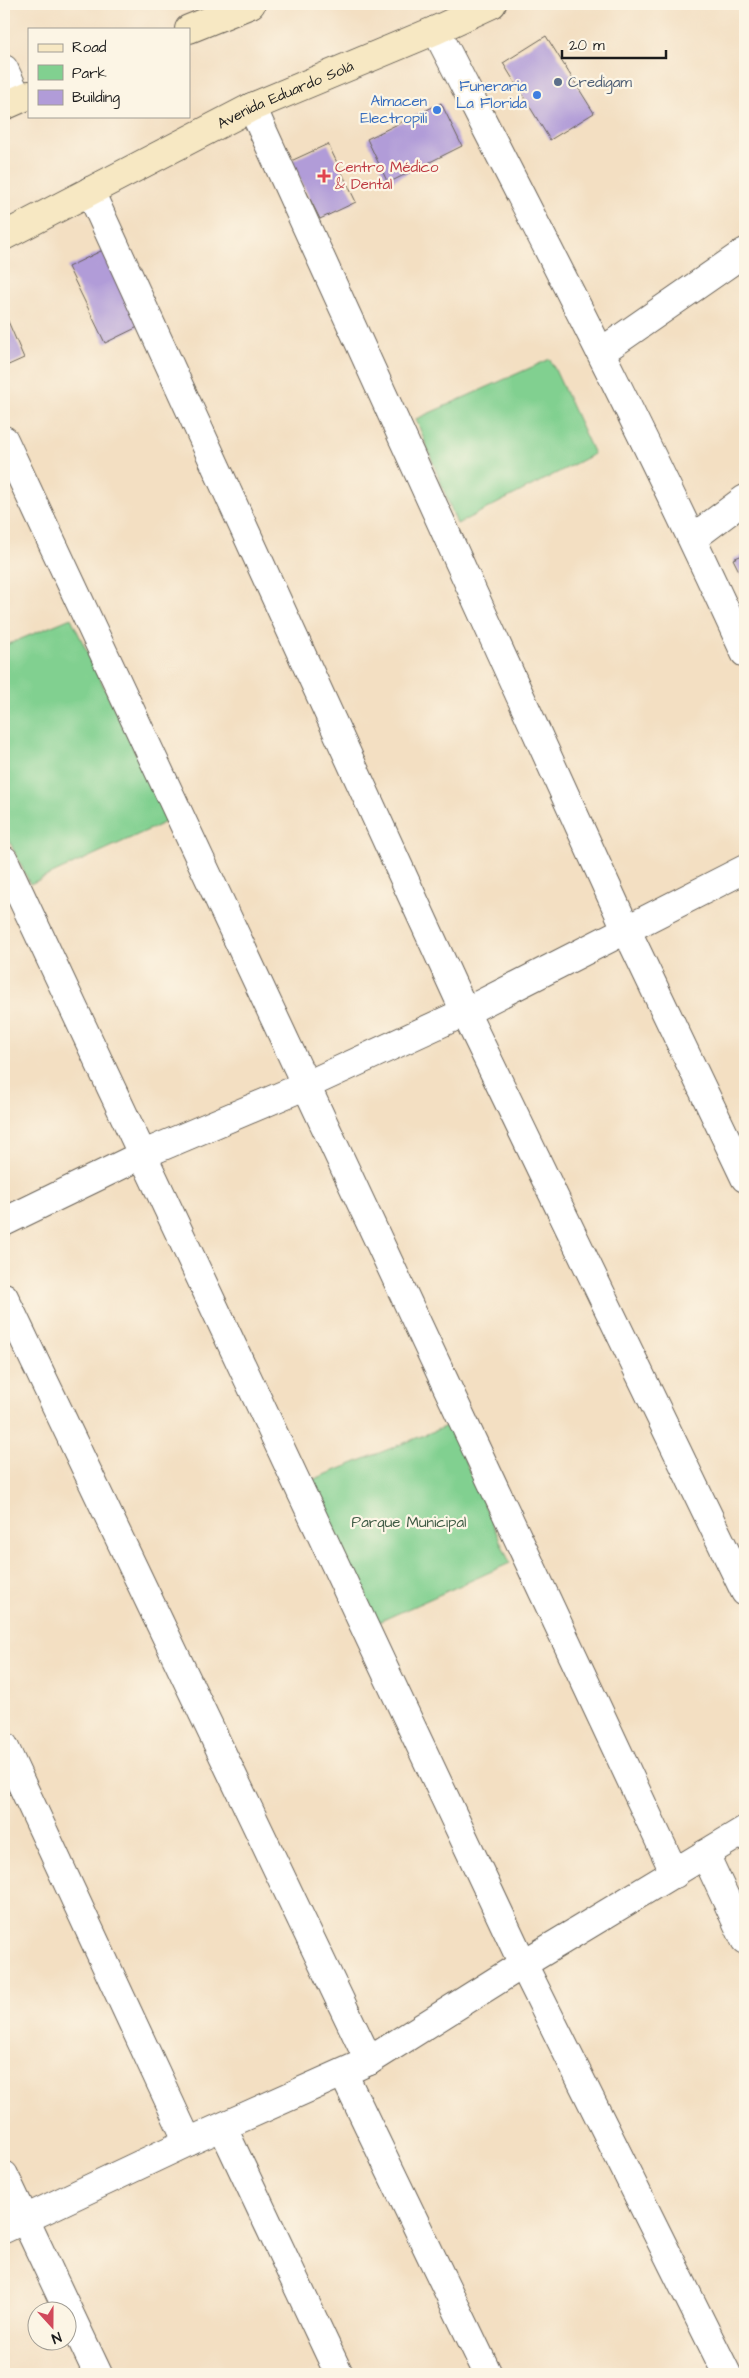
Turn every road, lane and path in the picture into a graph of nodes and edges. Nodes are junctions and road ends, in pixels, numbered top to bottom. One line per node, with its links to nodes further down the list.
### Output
1 (251, 4): 3 (main road)
2 (492, 4): 4 (main road, Avenida Eduardo Solá)
3 (190, 29)
4 (436, 30): 7 (main road, Avenida Eduardo Solá); 11 (street)
5 (4, 68): 6 (street)
6 (17, 100)
7 (252, 108): 8 (main road, Avenida Eduardo Solá); 18 (street)
8 (90, 191): 9 (main road, Avenida Eduardo Solá); 19 (street)
9 (4, 236)
10 (745, 252): 11 (street)
11 (601, 352): 14 (street)
12 (4, 440): 20 (street)
13 (745, 499): 14 (street)
14 (693, 538): 15 (street)
15 (745, 653)
16 (4, 860): 21 (street)
17 (745, 870): 18 (street)
18 (627, 931): 19 (street); 22 (street)
19 (465, 1012): 20 (street); 25 (street)
20 (307, 1086): 21 (street); 29 (street)
21 (144, 1154): 23 (street); 31 (street)
22 (745, 1178)
23 (4, 1222)
24 (4, 1297): 32 (street)
25 (745, 1592)
26 (4, 1746): 35 (street)
27 (745, 1830): 28 (street)
28 (705, 1854): 29 (street); 30 (street)
29 (675, 1874): 31 (street)
30 (745, 1940)
31 (522, 1964): 32 (street); 41 (street)
32 (369, 2062): 33 (street)
33 (343, 2073): 34 (street); 40 (street)
34 (223, 2128): 35 (street); 39 (street)
35 (188, 2142): 37 (street)
36 (4, 2175): 37 (street)
37 (14, 2224): 38 (street)
38 (98, 2374)
39 (339, 2374)
40 (488, 2374)
41 (727, 2374)

